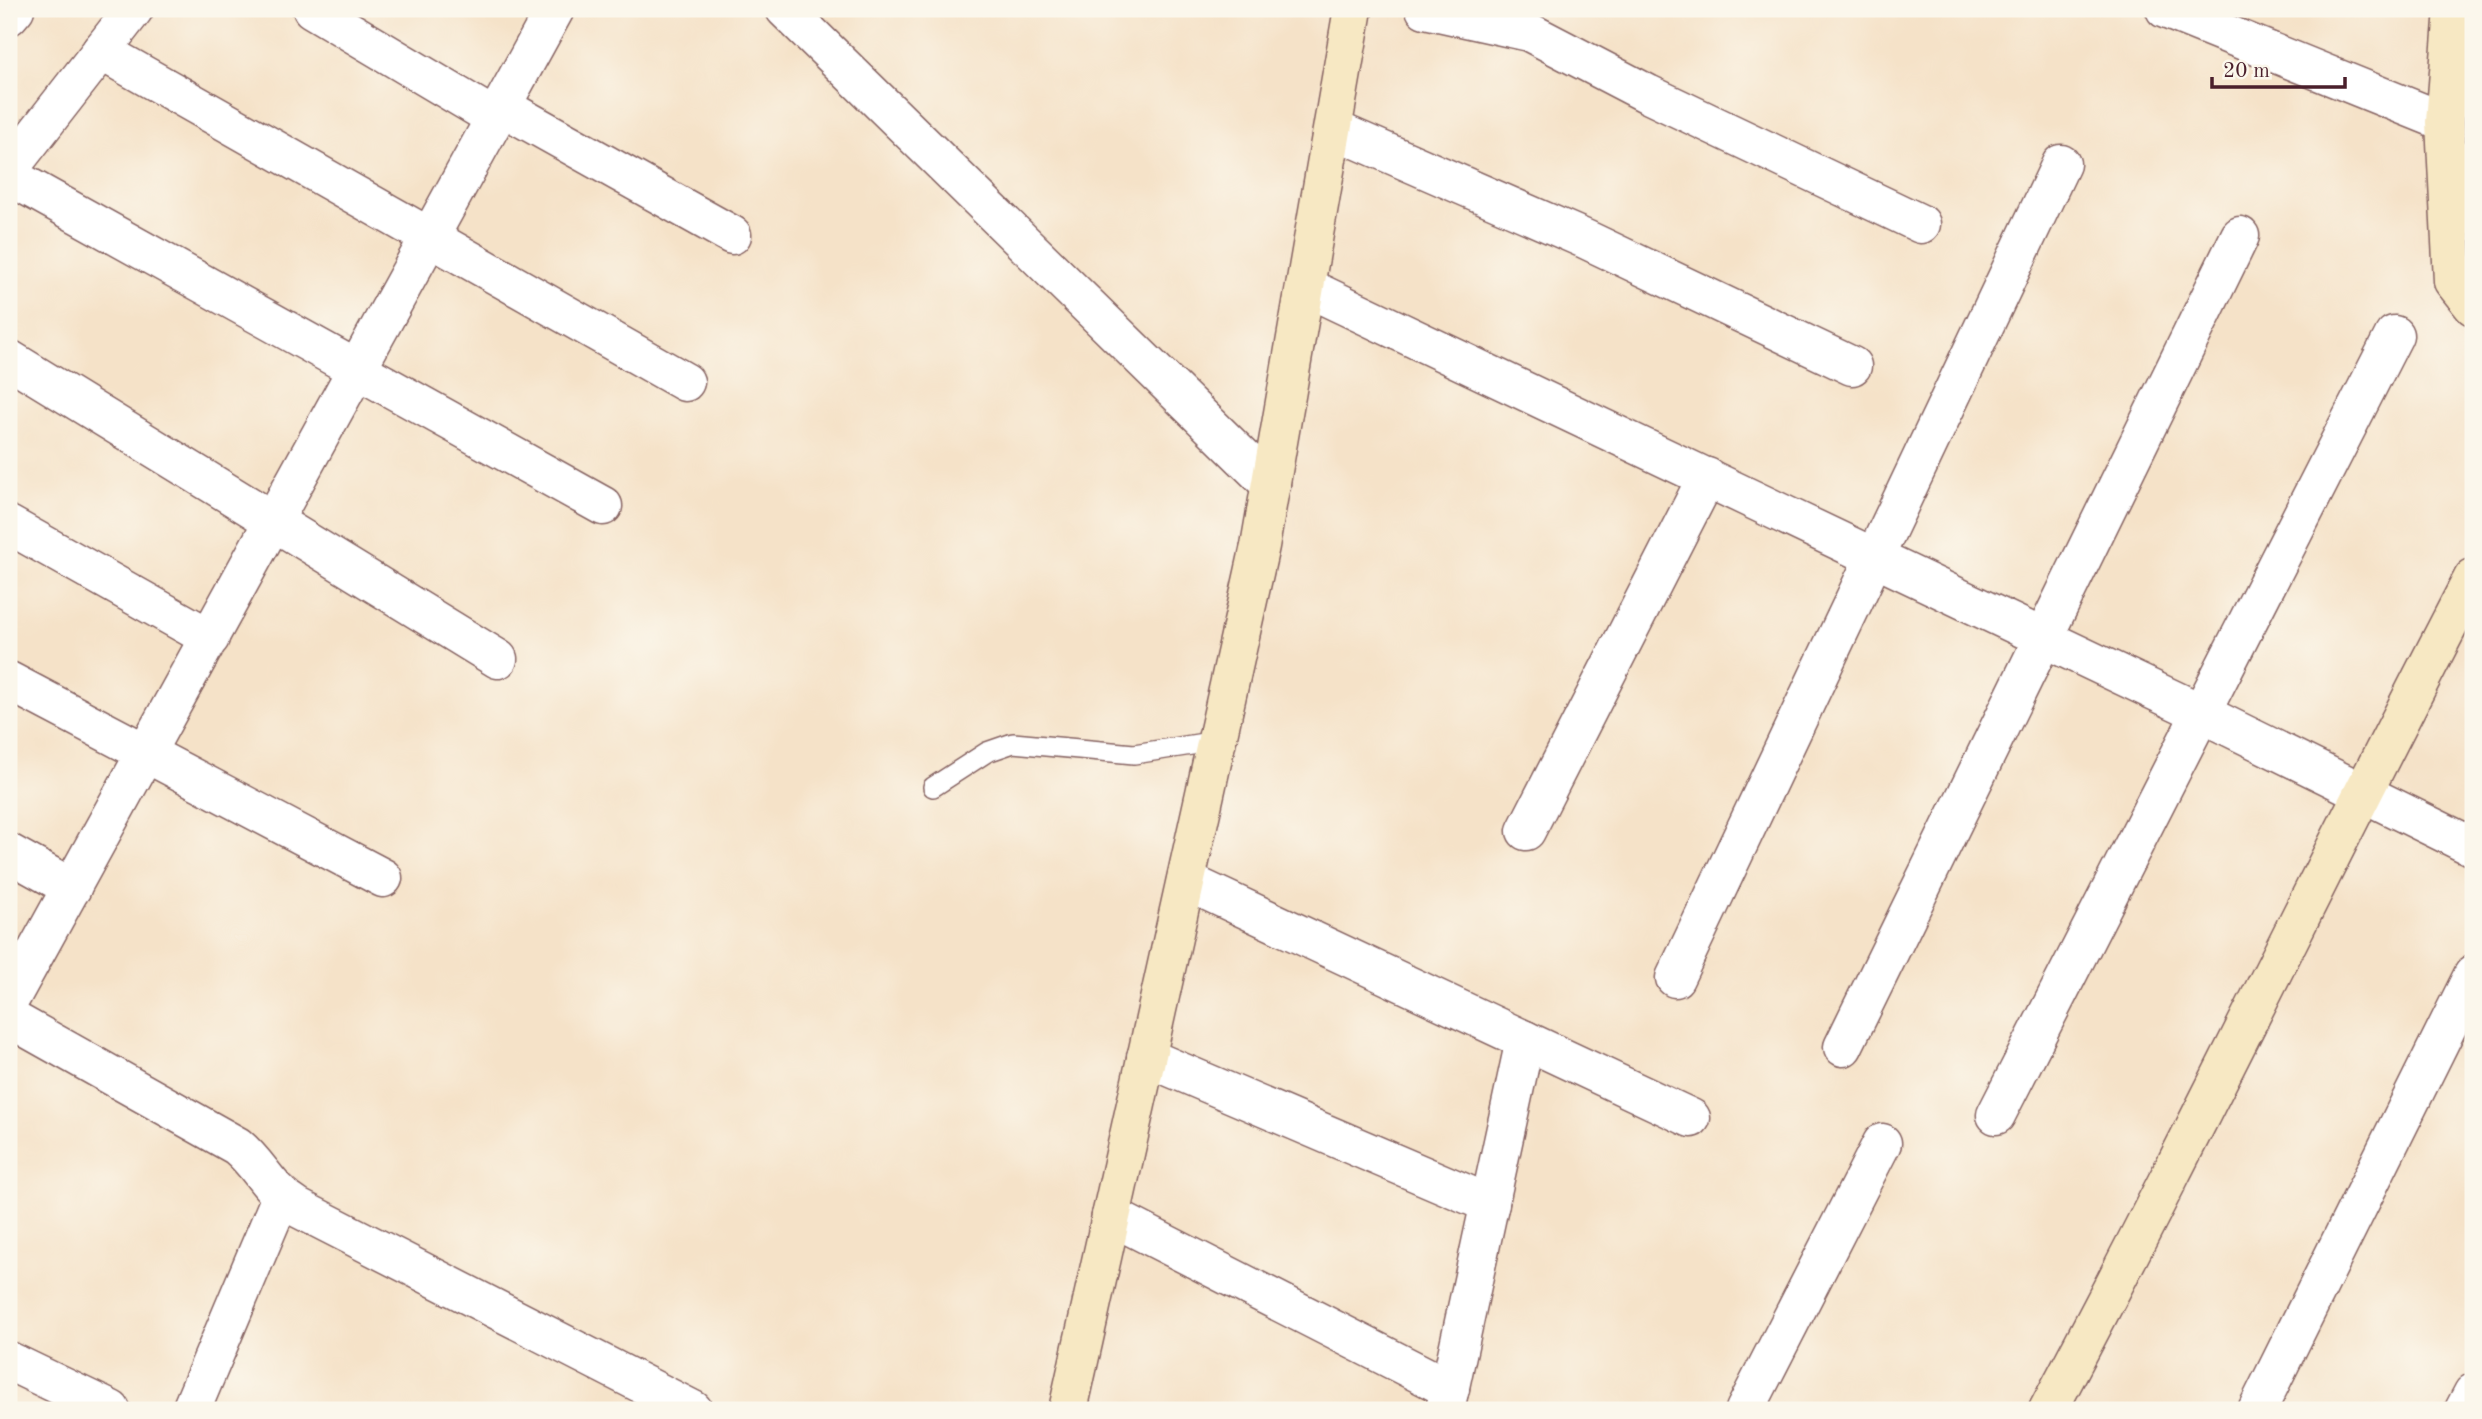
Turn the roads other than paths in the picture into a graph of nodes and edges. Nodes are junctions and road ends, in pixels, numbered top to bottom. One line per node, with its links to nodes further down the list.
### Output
1 (15, 9): 10 (street)
2 (134, 9): 11 (street)
3 (312, 9): 12 (street)
4 (555, 9): 12 (street)
5 (785, 9): 30 (street)
6 (1353, 9): 14 (main road)
7 (1425, 9): 18 (street)
8 (2165, 9): 13 (street)
9 (2454, 9): 13 (main road)
10 (9, 16)
11 (101, 51): 16 (street); 20 (street)
12 (498, 112): 19 (street); 20 (street)
13 (2445, 122): 23 (main road)
14 (1333, 128): 22 (main road); 26 (street)
15 (2060, 164): 34 (street)
16 (9, 169)
17 (9, 176): 27 (street)
18 (1922, 224)
19 (732, 235)
20 (428, 236): 27 (street); 28 (street)
21 (2240, 236): 37 (street)
22 (1306, 286): 29 (street); 30 (main road)
23 (2473, 306)
24 (2393, 335): 40 (street)
25 (9, 359): 32 (street)
26 (1852, 366)
27 (356, 371): 31 (street); 32 (street)
28 (685, 382)
29 (1706, 477): 34 (street); 45 (street)
30 (1271, 485): 41 (main road)
31 (603, 506)
32 (273, 522): 36 (street); 38 (street)
33 (9, 525): 36 (street)
34 (1873, 557): 37 (street); 52 (street)
35 (2473, 578): 44 (main road)
36 (210, 638): 42 (street)
37 (2043, 638): 40 (street); 56 (street)
38 (498, 659)
39 (9, 681): 42 (street)
40 (2199, 712): 44 (street); 58 (street)
41 (1217, 741): 43 (lane); 49 (main road)
42 (147, 753): 48 (street); 50 (street)
43 (933, 787)
44 (2362, 791): 46 (street); 72 (main road)
45 (1526, 831)
46 (2473, 847)
47 (9, 853): 50 (street)
48 (383, 878)
49 (1186, 881): 55 (street); 57 (main road)
50 (72, 888): 53 (street)
51 (2473, 975): 73 (street)
52 (1675, 978)
53 (9, 1000)
54 (9, 1018): 61 (street)
55 (1525, 1040): 59 (street); 62 (street)
56 (1843, 1047)
57 (1146, 1057): 62 (street); 63 (main road)
58 (1996, 1115)
59 (1691, 1118)
60 (1881, 1143): 71 (street)
61 (281, 1197): 68 (street); 70 (street)
62 (1490, 1204): 66 (street)
63 (1111, 1216): 66 (street); 67 (main road)
64 (9, 1361): 69 (street)
65 (2473, 1393): 74 (street)
66 (1448, 1399)
67 (1076, 1407)
68 (686, 1409)
69 (111, 1410)
70 (191, 1410)
71 (1745, 1410)
72 (2048, 1410)
73 (2257, 1410)
74 (2464, 1410)

